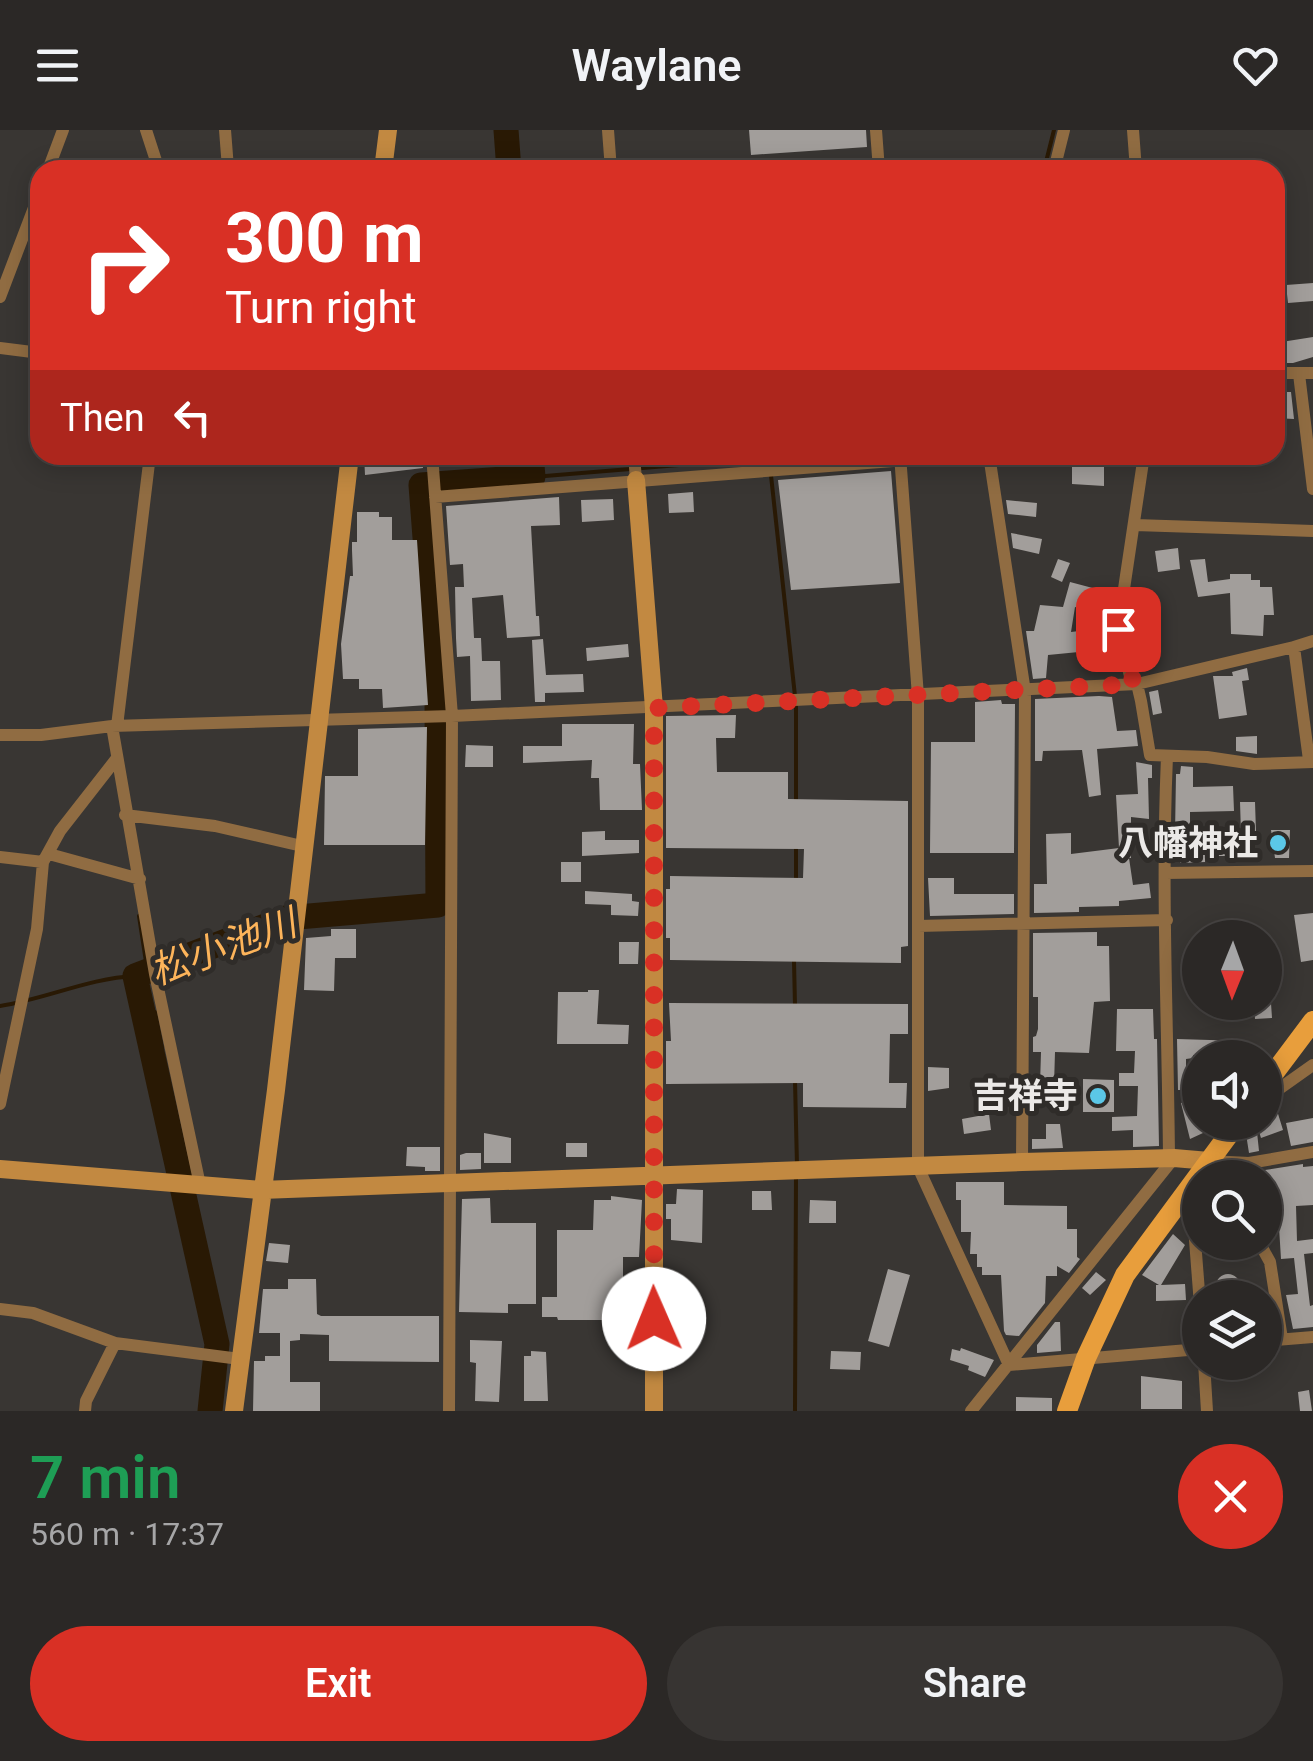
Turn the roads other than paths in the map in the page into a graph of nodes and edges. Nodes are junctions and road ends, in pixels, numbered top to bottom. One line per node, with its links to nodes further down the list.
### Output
1 (63, 130): 9 (street)
2 (146, 130): 10 (street)
3 (225, 130): 11 (street)
4 (388, 130): 12 (street)
5 (608, 130): 13 (street)
6 (876, 130): 14 (street)
7 (1064, 130): 15 (street)
8 (1133, 130): 16 (street)
9 (52, 160)
10 (156, 160)
11 (227, 160)
12 (384, 160)
13 (610, 160)
14 (878, 160)
15 (1056, 160)
16 (1135, 160)
17 (30, 218): 18 (street)
18 (0, 297)
19 (0, 348): 20 (street)
20 (30, 351)
21 (1306, 374): 31 (street)
22 (149, 465): 43 (street)
23 (349, 465): 42 (street)
24 (432, 465): 32 (street)
25 (635, 465): 30 (street)
26 (820, 465): 30 (street)
27 (901, 465): 39 (street)
28 (990, 465): 38 (street)
29 (1143, 465): 33 (street)
30 (636, 480): 32 (street); 40 (street)
31 (1313, 489)
32 (435, 496): 41 (street)
33 (1136, 525): 34 (street); 37 (street)
34 (1313, 531)
35 (1313, 641): 36 (street)
36 (1294, 647): 37 (street); 47 (street)
37 (1137, 684): 38 (street); 45 (street)
38 (1025, 692): 39 (street); 56 (street)
39 (918, 696): 40 (street); 57 (street)
40 (654, 708): 41 (street); 70 (street)
41 (449, 716): 42 (street); 71 (street)
42 (317, 719): 43 (street); 49 (street)
43 (114, 726): 44 (street); 46 (street)
44 (0, 735)
45 (1167, 756): 47 (street); 53 (street)
46 (117, 758): 48 (street); 51 (street)
47 (1311, 761)
48 (125, 815): 49 (street); 54 (street)
49 (302, 846): 73 (street)
50 (0, 856): 51 (street)
51 (46, 858): 54 (street); 62 (street)
52 (1313, 872): 53 (street)
53 (1165, 873): 55 (street)
54 (140, 879): 72 (street)
55 (1167, 920): 56 (street); 64 (street)
56 (1024, 925): 57 (street); 67 (street)
57 (918, 926): 68 (street)
58 (1313, 1020): 59 (main road)
59 (1282, 1062)
60 (1313, 1064): 61 (street)
61 (1282, 1087)
62 (0, 1104)
63 (1313, 1152): 66 (street)
64 (1172, 1158): 65 (street); 67 (street); 84 (street)
65 (1197, 1160)
66 (1282, 1161)
67 (1022, 1162): 68 (street)
68 (918, 1168): 70 (street); 84 (street)
69 (0, 1169): 72 (street)
70 (652, 1177): 71 (street); 89 (street)
71 (450, 1184): 73 (street); 88 (street)
72 (200, 1185): 73 (street)
73 (261, 1190): 82 (street)
74 (1182, 1196): 75 (main road)
75 (1177, 1202): 76 (street); 83 (main road)
76 (1198, 1280)
77 (0, 1308): 80 (street)
78 (1313, 1337): 79 (street)
79 (1282, 1339)
80 (115, 1342): 82 (street); 86 (street)
81 (1182, 1350): 83 (street)
82 (225, 1358): 87 (street)
83 (1086, 1358): 84 (street); 91 (main road)
84 (1009, 1364): 90 (street)
85 (1205, 1380): 92 (street)
86 (86, 1411)
87 (234, 1411)
88 (448, 1411)
89 (654, 1411)
90 (971, 1411)
91 (1067, 1411)
92 (1208, 1411)

